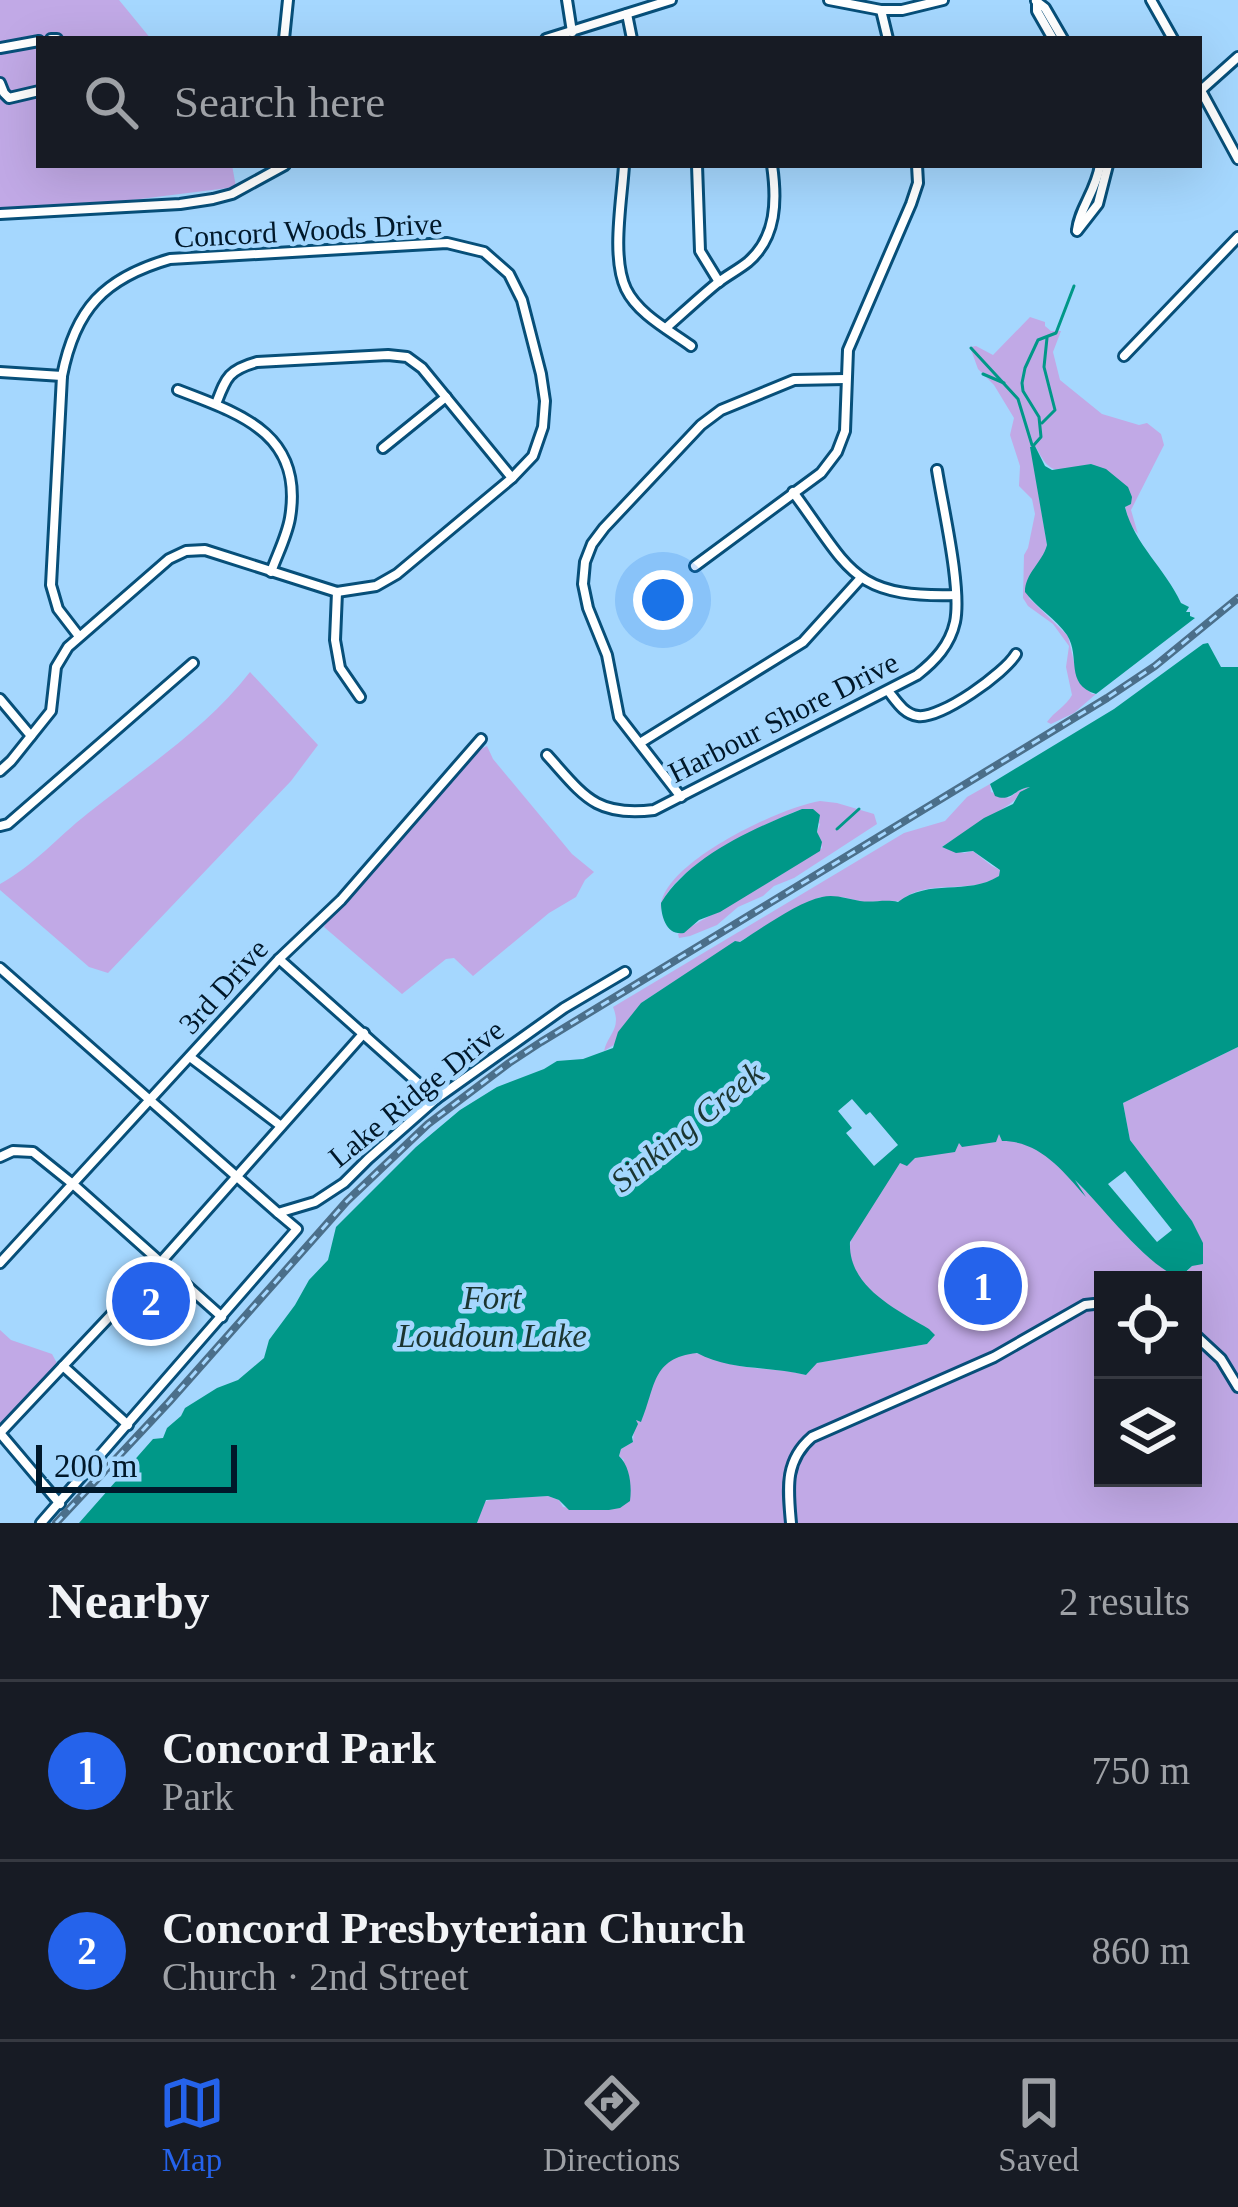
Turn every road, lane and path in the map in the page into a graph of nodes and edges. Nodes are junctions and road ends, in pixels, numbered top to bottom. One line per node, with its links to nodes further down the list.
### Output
1 (288, 0): 11 (street)
2 (567, 0): 10 (street)
3 (671, 0): 9 (street)
4 (829, 0): 8 (street)
5 (944, 0): 8 (street)
6 (1036, 0): 15 (street); 16 (street)
7 (1151, 0): 17 (street)
8 (881, 10): 14 (street)
9 (627, 14): 10 (street); 13 (street)
10 (572, 32): 12 (street)
11 (284, 36)
12 (557, 36)
13 (631, 36)
14 (887, 36)
15 (1051, 36)
16 (1061, 36)
17 (1171, 36)
18 (36, 42): 19 (street)
19 (0, 48)
20 (1238, 57): 22 (street)
21 (0, 82): 23 (street)
22 (1202, 88)
23 (36, 93)
24 (1202, 94): 25 (street)
25 (1238, 159)
26 (280, 168): 33 (street)
27 (624, 168): 36 (street)
28 (698, 168): 35 (street)
29 (772, 168): 35 (street)
30 (917, 168): 41 (street)
31 (1103, 168): 32 (street)
32 (1104, 168)
33 (0, 214)
34 (1238, 237): 38 (street)
35 (718, 282): 36 (street)
36 (666, 328): 37 (street)
37 (691, 346)
38 (1124, 356)
39 (0, 372): 40 (street)
40 (62, 376): 47 (street, Concord Woods Drive); 54 (street, Concord Woods Drive)
41 (845, 379): 48 (street); 62 (street)
42 (178, 390): 44 (street)
43 (446, 397): 44 (street); 45 (street); 47 (street)
44 (216, 404): 50 (street)
45 (383, 448)
46 (938, 470): 53 (street, Harbour Shore Drive)
47 (512, 478): 52 (street, Concord Woods Drive)
48 (793, 492): 49 (street); 51 (street)
49 (695, 566)
50 (271, 572): 52 (street); 54 (street)
51 (860, 579): 53 (street); 62 (street)
52 (337, 592): 58 (street)
53 (956, 595): 57 (street, Harbour Shore Drive)
54 (78, 635): 60 (street)
55 (1016, 654): 57 (street)
56 (194, 662): 66 (street)
57 (889, 692): 65 (street, Harbour Shore Drive)
58 (360, 697)
59 (0, 699): 60 (street)
60 (31, 736): 64 (street)
61 (481, 740): 67 (street, 3rd Drive)
62 (640, 743): 65 (street)
63 (547, 755): 65 (street, Harbour Shore Drive)
64 (0, 771)
65 (681, 797)
66 (0, 826)
67 (279, 958): 70 (street); 71 (street, 3rd Drive)
68 (0, 968): 72 (street)
69 (625, 972): 73 (street, Lake Ridge Drive)
70 (364, 1033): 73 (street); 74 (street)
71 (190, 1057): 72 (street, 3rd Drive); 74 (street)
72 (148, 1099): 76 (street); 77 (street, 3rd Drive)
73 (436, 1099): 78 (street, Lake Ridge Drive)
74 (281, 1126): 76 (street)
75 (0, 1157): 77 (street)
76 (237, 1177): 78 (street); 80 (street)
77 (74, 1185): 79 (street, 3rd Drive); 80 (street)
78 (278, 1213): 82 (street)
79 (0, 1263)
80 (160, 1263): 82 (street); 84 (street)
81 (1094, 1304): 90 (street)
82 (221, 1317): 86 (street)
83 (1202, 1341): 85 (street)
84 (63, 1366): 86 (street); 87 (street)
85 (1238, 1388)
86 (128, 1425): 88 (street)
87 (0, 1433): 88 (street)
88 (60, 1504): 89 (street)
89 (41, 1523)
90 (791, 1523)

